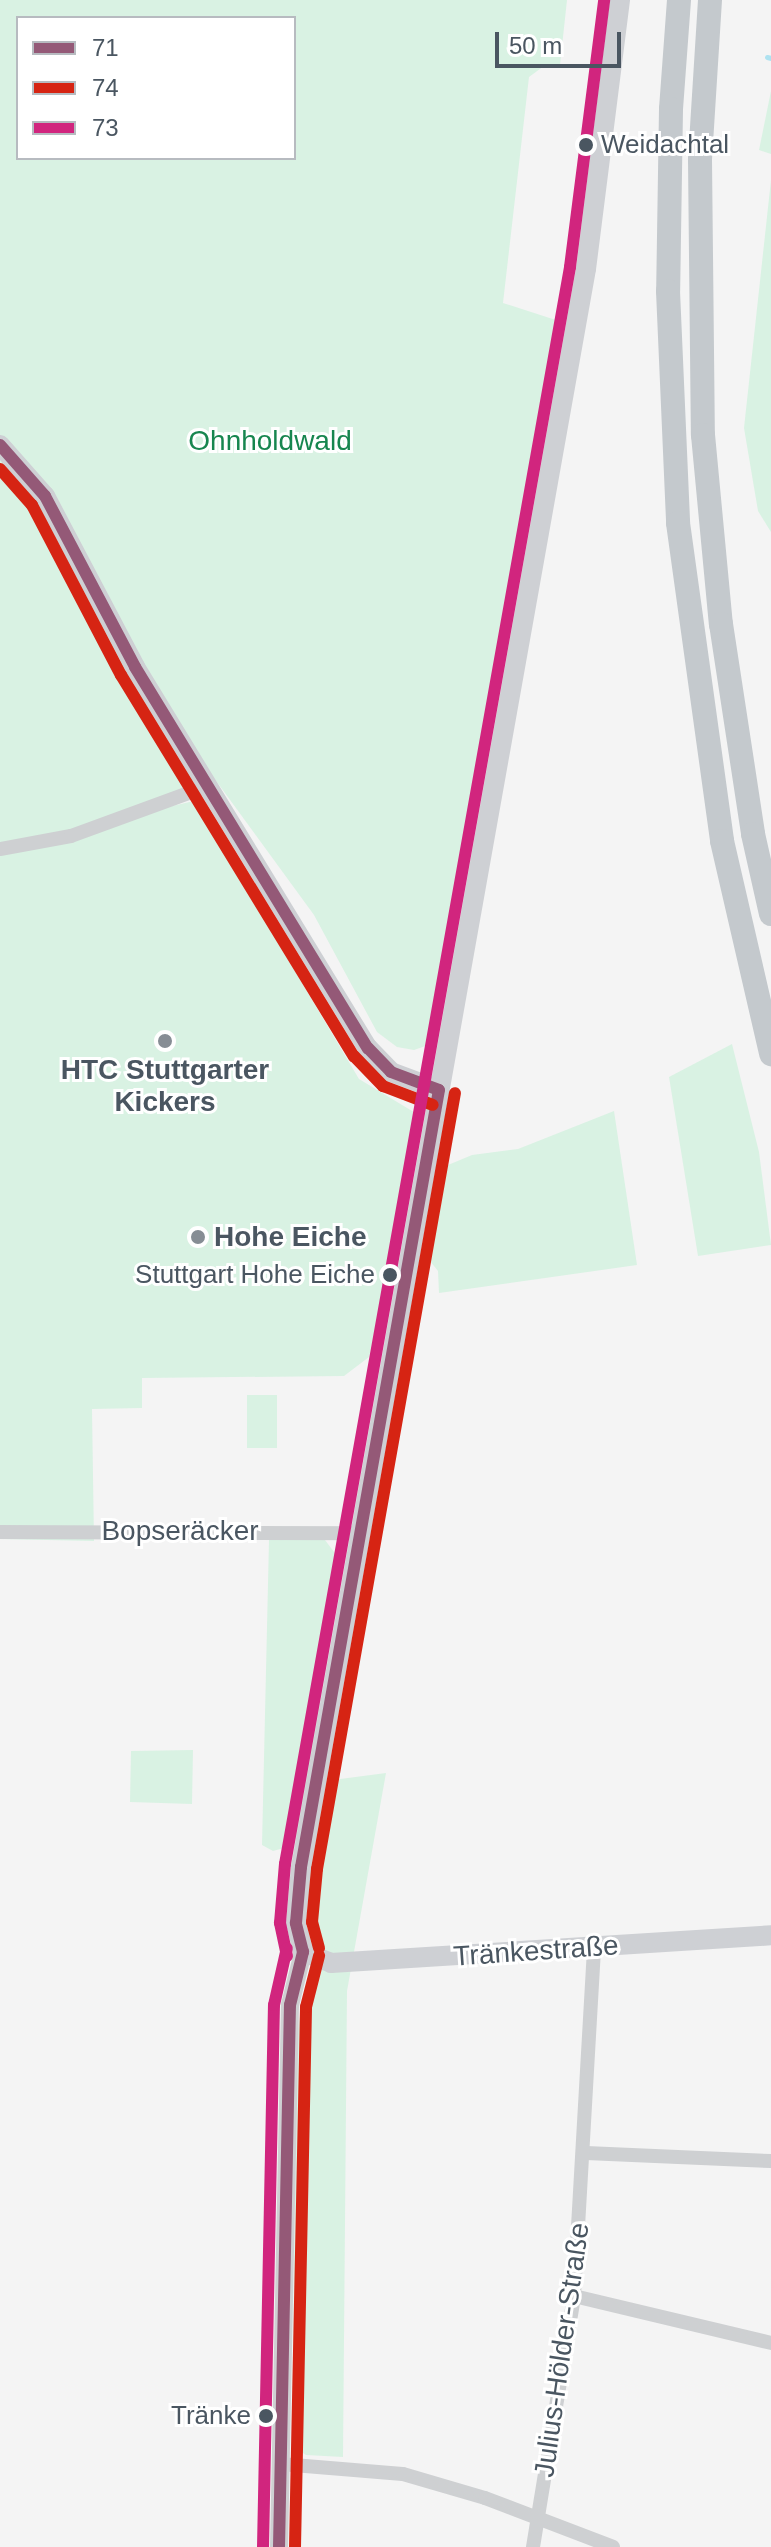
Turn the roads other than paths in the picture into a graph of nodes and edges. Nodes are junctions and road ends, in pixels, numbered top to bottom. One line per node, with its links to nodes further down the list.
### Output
1 (620, 0): 9 (main road)
2 (679, 0): 8 (highway)
3 (710, 0): 7 (highway)
4 (0, 445): 5 (main road)
5 (208, 786): 6 (street); 9 (main road)
6 (0, 849)
7 (771, 914)
8 (771, 1054)
9 (439, 1090): 11 (main road)
10 (0, 1532): 11 (street, Bopseräcker)
11 (361, 1533): 14 (main road)
12 (771, 1935): 13 (main road, Tränkestraße)
13 (594, 1947): 14 (main road, Tränkestraße); 15 (street, Julius-Hölder-Straße)
14 (303, 1952): 19 (street)
15 (586, 2153): 16 (street); 17 (street, Julius-Hölder-Straße)
16 (771, 2161)
17 (574, 2296): 18 (street); 20 (street, Julius-Hölder-Straße)
18 (771, 2343)
19 (281, 2464): 20 (street); 21 (street)
20 (539, 2517): 22 (street, Julius-Hölder-Straße); 23 (street)
21 (279, 2547)
22 (533, 2547)
23 (613, 2547)

